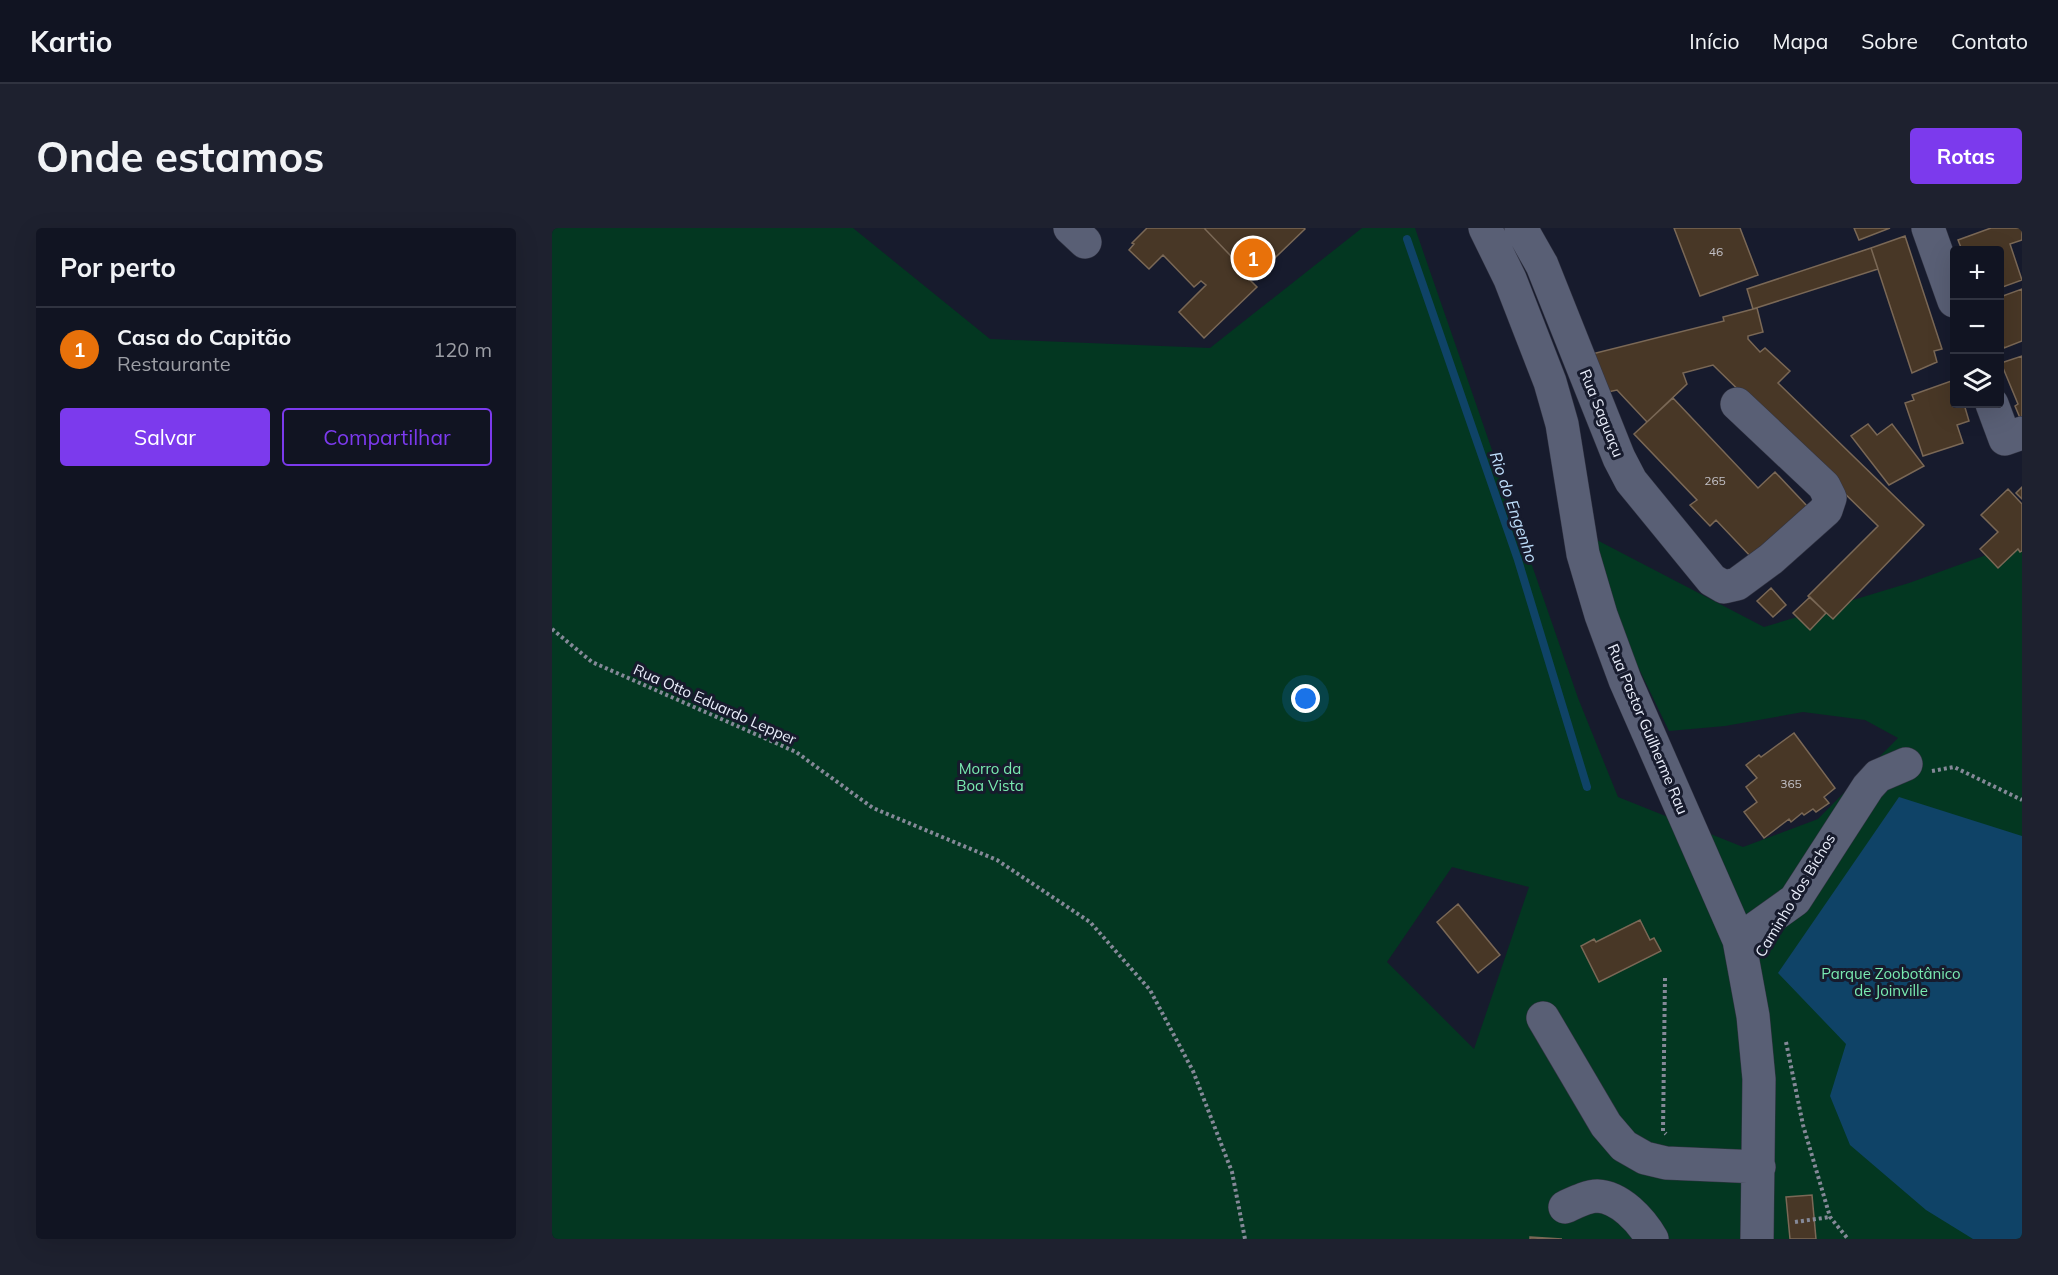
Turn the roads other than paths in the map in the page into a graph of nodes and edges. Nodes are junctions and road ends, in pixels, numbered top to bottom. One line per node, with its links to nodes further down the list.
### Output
1 (1485, 228): 5 (street, Rua Pastor Guilherme Rau)
2 (1521, 228): 6 (street, Rua Saguaçu)
3 (1928, 228): 4 (street)
4 (1954, 300)
5 (1527, 324): 6 (street); 7 (street, Rua Pastor Guilherme Rau)
6 (1570, 334): 7 (street); 8 (street, Rua Saguaçu)
7 (1546, 373): 12 (street, Rua Pastor Guilherme Rau)
8 (1737, 404)
9 (1994, 408): 10 (street)
10 (2022, 433)
11 (1916, 768): 12 (street)
12 (1739, 940): 14 (street, Rua Pastor Guilherme Rau)
13 (1544, 1018): 14 (street)
14 (1759, 1167): 17 (street, Rua Pastor Guilherme Rau)
15 (1565, 1207): 16 (street)
16 (1652, 1239)
17 (1757, 1239)

